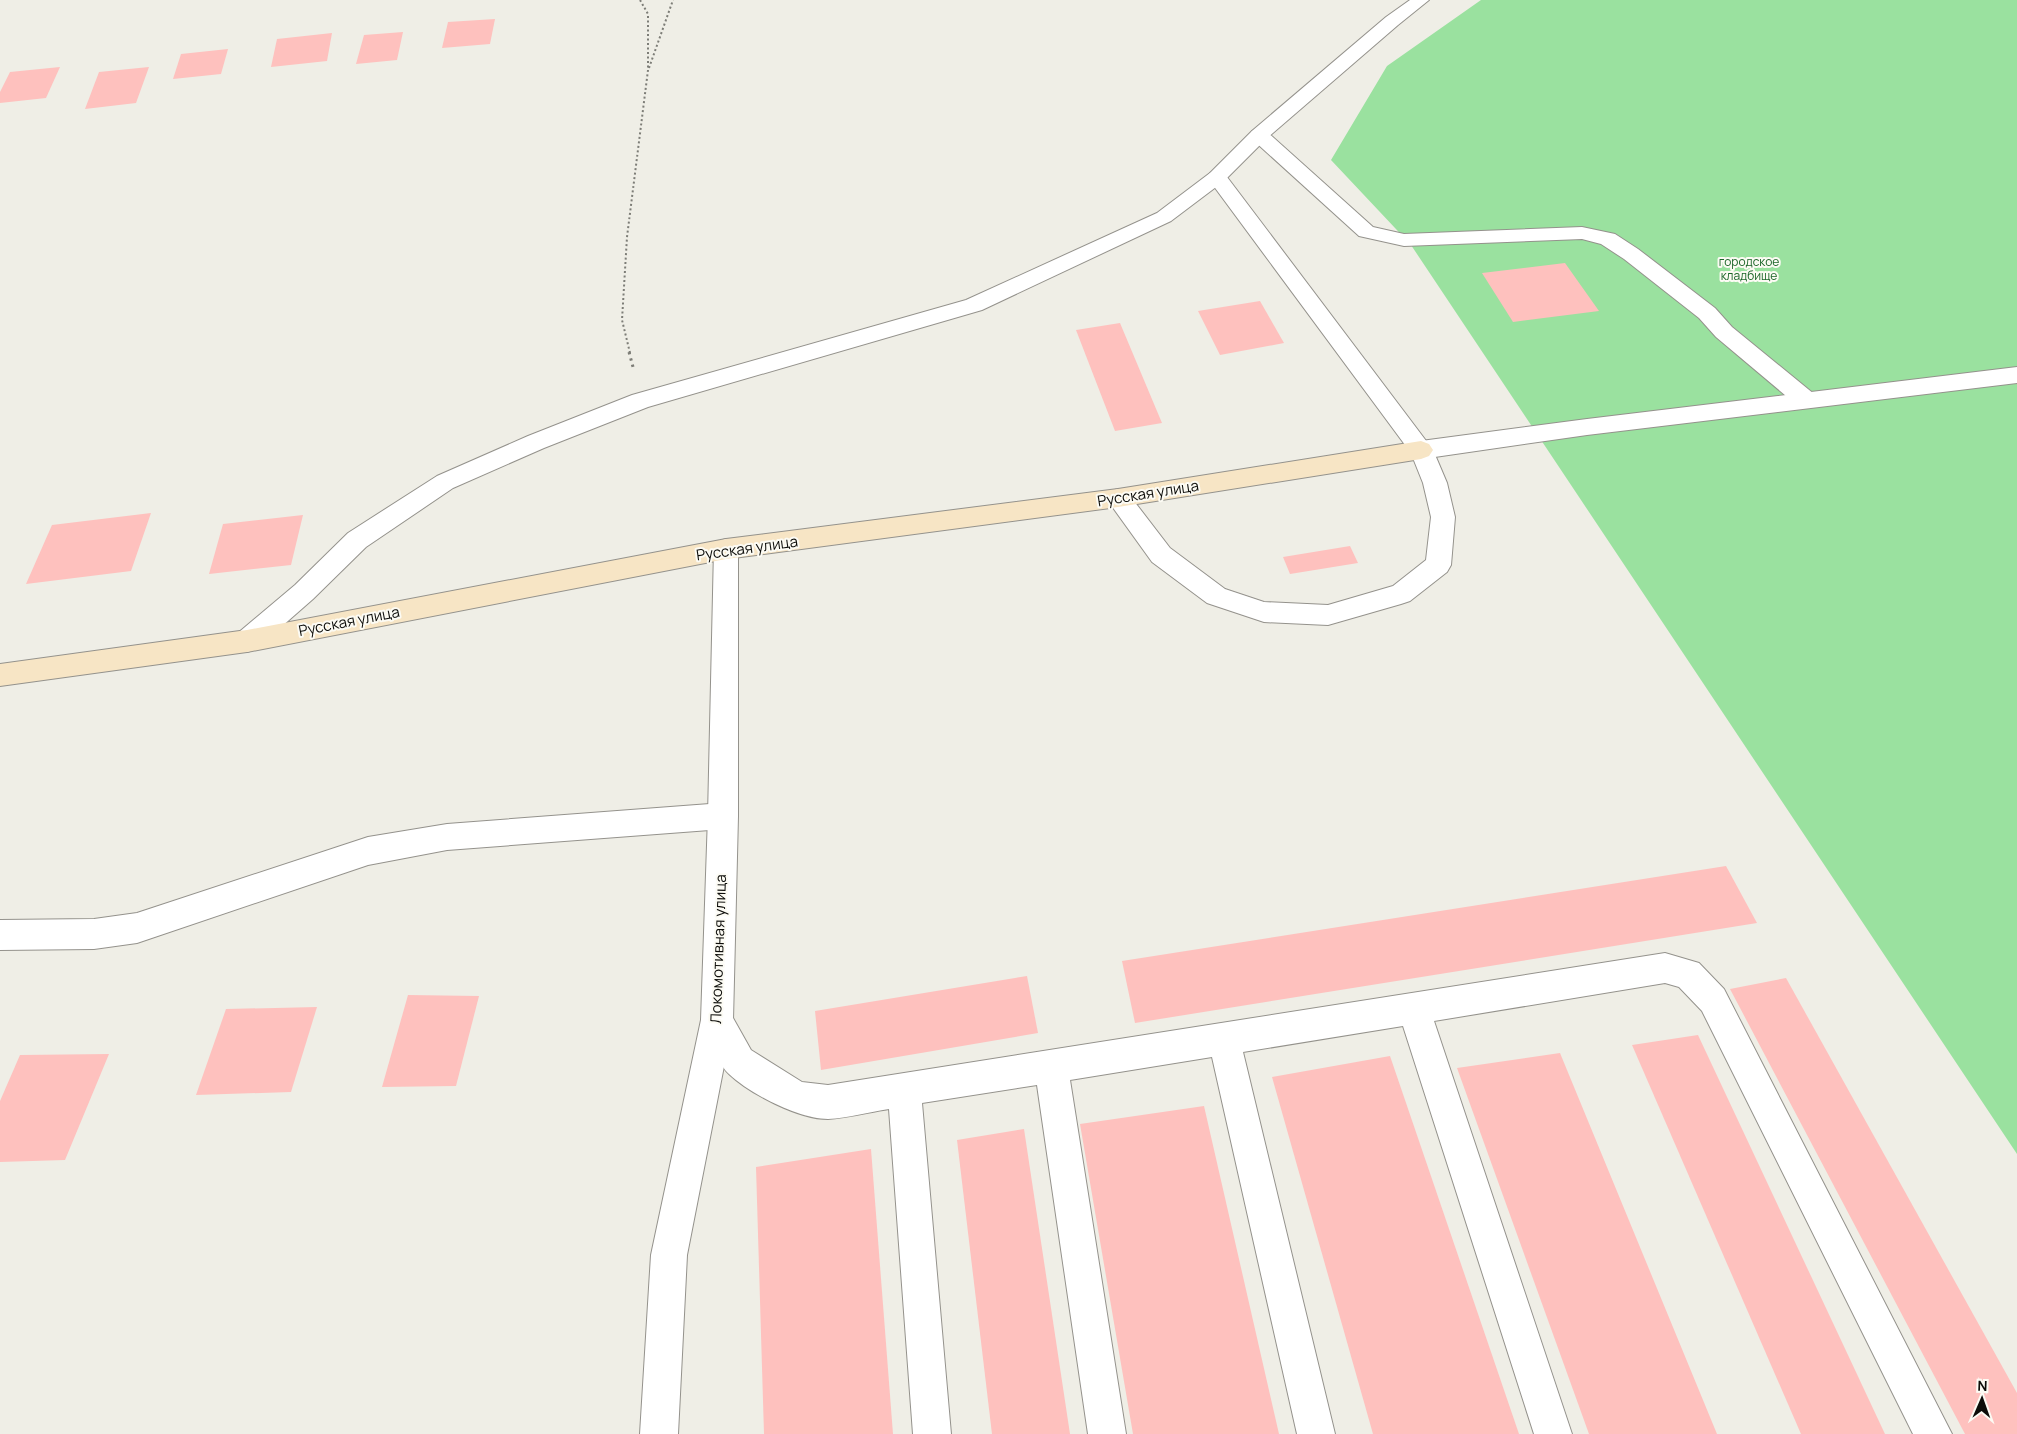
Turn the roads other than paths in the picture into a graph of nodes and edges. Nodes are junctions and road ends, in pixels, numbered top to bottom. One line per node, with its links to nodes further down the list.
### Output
1 (1421, 0): 2 (street)
2 (1259, 135): 3 (street); 5 (street)
3 (1217, 178): 6 (street); 9 (street)
4 (2017, 375): 5 (street, Русская улица)
5 (1806, 400): 6 (street, Русская улица)
6 (1421, 450): 7 (street, Русская улица); 7 (street)
7 (1118, 498): 8 (street, Русская улица)
8 (726, 550): 9 (street, Русская улица); 11 (street, Локомотивная улица)
9 (248, 641): 10 (street, Русская улица)
10 (0, 675)
11 (723, 816): 12 (street); 14 (street, Локомотивная улица)
12 (0, 936)
13 (1414, 1009): 15 (street); 22 (street); 23 (street)
14 (717, 1020): 17 (street); 18 (street, Локомотивная улица)
15 (1224, 1039): 16 (street); 21 (street)
16 (1051, 1066): 17 (street); 20 (street)
17 (904, 1089): 19 (street)
18 (659, 1434)
19 (932, 1434)
20 (1106, 1434)
21 (1316, 1434)
22 (1553, 1434)
23 (1932, 1434)

